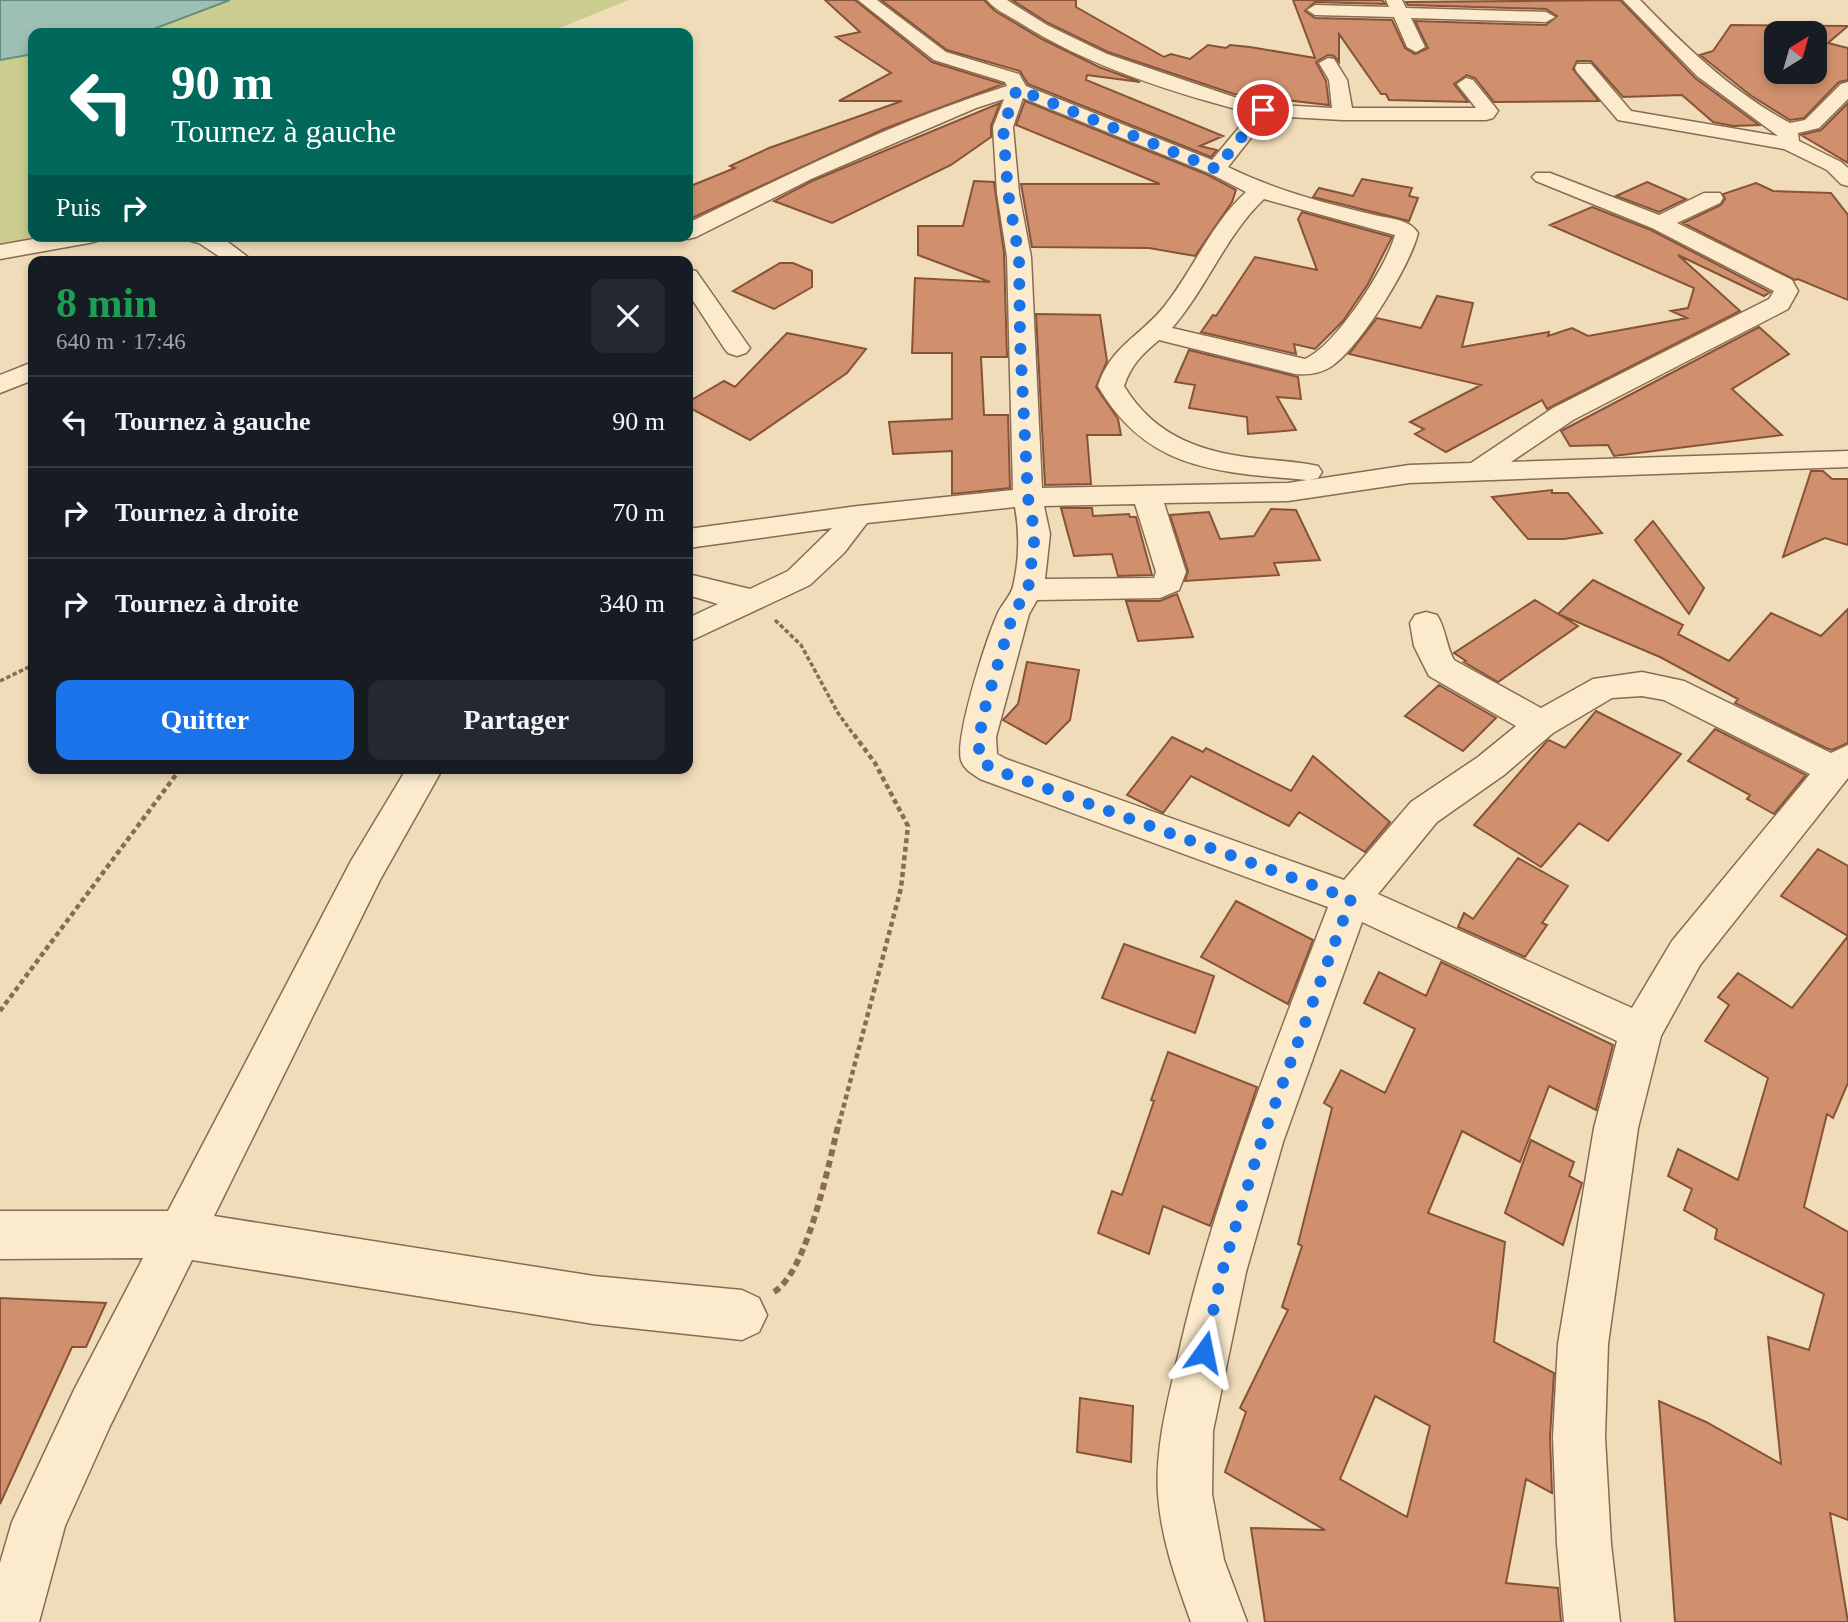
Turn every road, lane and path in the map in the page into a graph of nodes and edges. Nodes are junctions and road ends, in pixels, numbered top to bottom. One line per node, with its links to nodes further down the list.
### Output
1 (866, 0): 12 (street)
2 (995, 0): 13 (street)
3 (1631, 0): 15 (street)
4 (1398, 6): 5 (street); 6 (street); 7 (street)
5 (1315, 10)
6 (1546, 17)
7 (1416, 47)
8 (1328, 63): 14 (street)
9 (1584, 68): 15 (street)
10 (1466, 84): 14 (street)
11 (1848, 88): 15 (street)
12 (1017, 89): 16 (street); 22 (street); 36 (street)
13 (1263, 110): 14 (street); 16 (street)
14 (1343, 114)
15 (1788, 137): 18 (street)
16 (1216, 169): 19 (street)
17 (1543, 177): 21 (street)
18 (1848, 180)
19 (1260, 191): 28 (street); 28 (street)
20 (1712, 198): 21 (street)
21 (1660, 223): 33 (street)
22 (693, 230)
23 (56, 242): 25 (street)
24 (213, 242): 26 (street)
25 (0, 252)
26 (234, 256)
27 (693, 283): 29 (street)
28 (1154, 331): 34 (street)
29 (737, 348)
30 (28, 372): 31 (street)
31 (0, 384)
32 (1848, 459): 33 (street)
33 (1479, 471): 34 (street)
34 (1372, 478): 35 (street)
35 (1147, 495): 36 (street); 40 (street)
36 (1028, 498): 37 (street); 40 (street)
37 (858, 515): 38 (street); 41 (street)
38 (693, 537)
39 (693, 586): 41 (street)
40 (1028, 590): 50 (street)
41 (754, 600): 43 (street); 55 (path)
42 (1426, 623): 46 (street)
43 (693, 629)
44 (28, 667): 45 (path)
45 (0, 681)
46 (1541, 724): 47 (street); 50 (street)
47 (1841, 764): 52 (street)
48 (177, 774): 51 (path)
49 (422, 774): 53 (street)
50 (1351, 899): 52 (street); 57 (street)
51 (0, 1011)
52 (1641, 1032): 58 (street)
53 (179, 1234): 54 (street); 55 (street); 56 (street)
54 (0, 1235)
55 (742, 1315)
56 (11, 1622)
57 (1219, 1622)
58 (1592, 1622)

